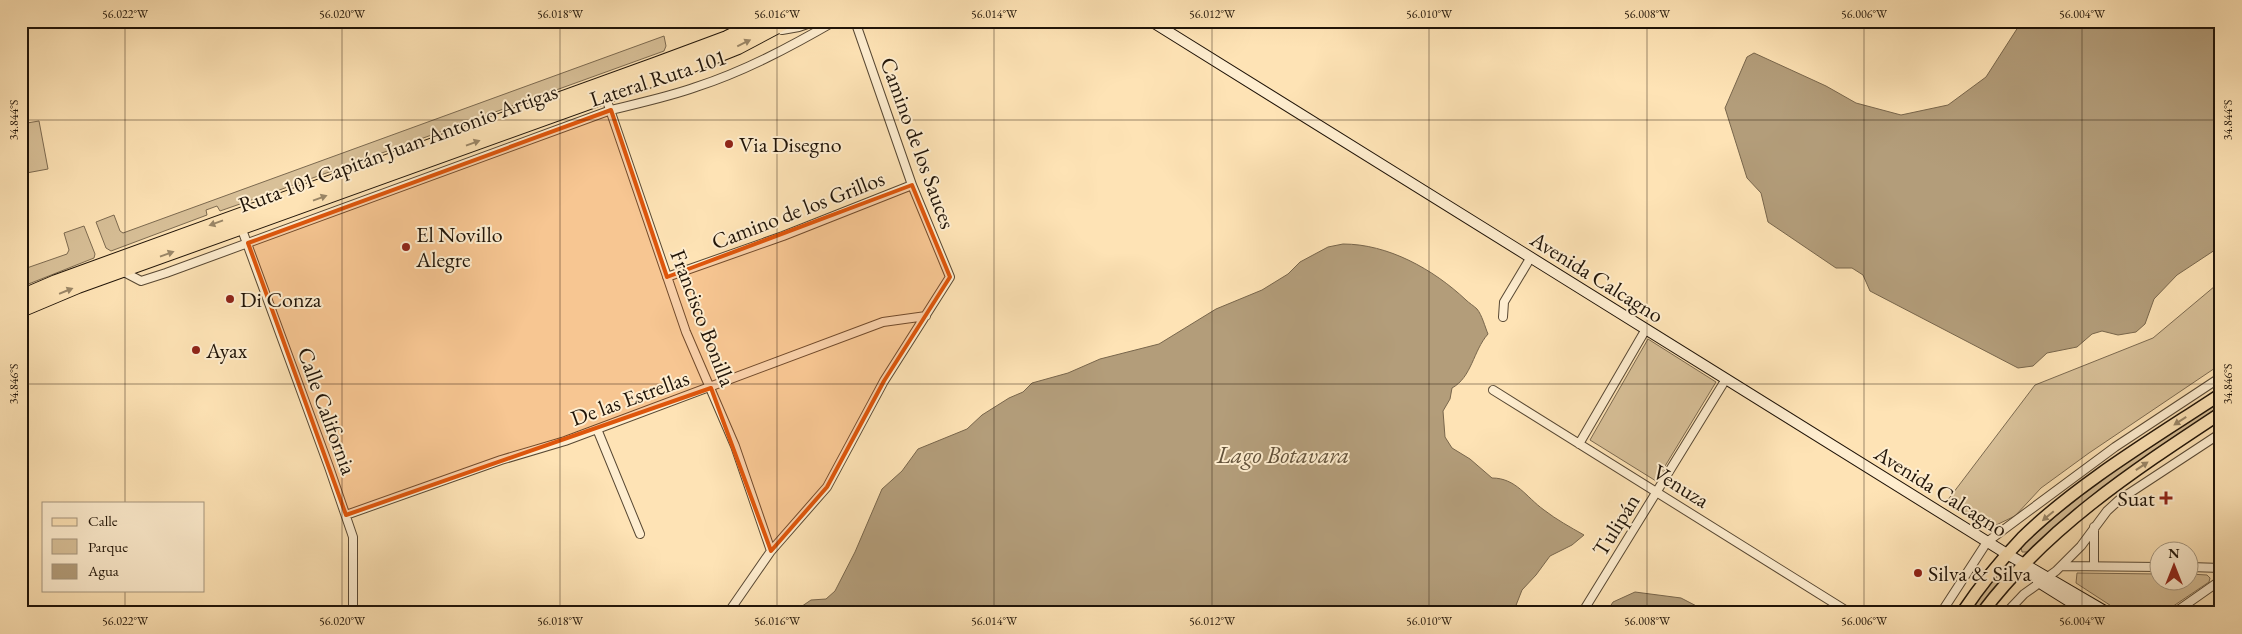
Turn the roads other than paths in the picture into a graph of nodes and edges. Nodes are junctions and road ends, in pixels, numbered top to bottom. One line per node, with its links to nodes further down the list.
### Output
1 (798, 21): 6 (highway)
2 (816, 21): 6 (street)
3 (835, 21): 9 (street, Lateral Ruta 101)
4 (855, 21): 10 (street, Camino de los Sauces)
5 (1151, 21): 15 (street, Avenida Calcagno)
6 (785, 26): 7 (highway)
7 (763, 27): 8 (highway, Ruta 101 Capitán Juan Antonio Artigas, one-way to 7); 18 (highway, Ruta 101 Capitán Juan Antonio Artigas, one-way to 18)
8 (606, 95): 9 (street, Francisco Bonilla); 11 (highway, Ruta 101 Capitán Juan Antonio Artigas, one-way to 8)
9 (611, 110): 12 (street, Lateral Ruta 101); 17 (street, Francisco Bonilla)
10 (912, 185): 17 (street, Camino de los Grillos); 20 (street, Camino de los Sauces)
11 (292, 209): 12 (street); 13 (highway, Ruta 101 Capitán Juan Antonio Artigas)
12 (309, 220): 14 (street, Lateral Ruta 101)
13 (241, 227): 14 (street, Calle California); 16 (highway, Ruta 101 Capitán Juan Antonio Artigas, one-way to 13)
14 (248, 243): 16 (street, Lateral Ruta 101); 33 (street, Calle California)
15 (1531, 257): 21 (street); 22 (street, Avenida Calcagno)
16 (122, 270): 19 (highway, Ruta 101 Capitán Juan Antonio Artigas, one-way to 16)
17 (667, 277): 25 (street, Francisco Bonilla)
18 (21, 297)
19 (21, 310)
20 (926, 316): 25 (street, De las Estrellas); 37 (street)
21 (1503, 318)
22 (1646, 329): 24 (street, Avenida Calcagno); 31 (street)
23 (2221, 377): 36 (street)
24 (1726, 379): 32 (street, Tulipán); 36 (street, Avenida Calcagno)
25 (711, 388): 29 (street, De las Estrellas); 37 (street, Francisco Bonilla)
26 (1492, 390): 31 (street, Venuza)
27 (2221, 394): 38 (main road, one-way to 38)
28 (2221, 413): 39 (main road, one-way to 28)
29 (597, 429): 33 (street, De las Estrellas); 35 (street)
30 (2221, 433): 34 (street)
31 (1578, 444): 32 (street, Venuza)
32 (1657, 492): 50 (street, Tulipán); 51 (street, Venuza)
33 (346, 515): 48 (street, Calle California)
34 (2094, 527): 40 (street); 41 (street)
35 (640, 534)
36 (1987, 542): 38 (street, Avenida Calcagno); 52 (street)
37 (771, 551): 49 (street)
38 (2007, 554): 39 (street, Avenida Calcagno); 53 (main road)
39 (2024, 564): 45 (street, Avenida Calcagno); 54 (main road)
40 (2094, 565): 41 (street); 42 (street)
41 (2062, 566): 45 (street)
42 (2150, 567)
43 (2200, 567): 44 (street)
44 (2221, 568)
45 (2045, 580): 47 (street); 55 (street, Avenida Calcagno); 56 (street, Avenida Calcagno)
46 (2221, 580): 57 (street)
47 (2009, 611)
48 (353, 613)
49 (728, 613)
50 (1582, 613)
51 (1850, 613)
52 (1941, 613)
53 (1962, 613)
54 (1982, 613)
55 (2088, 613)
56 (2108, 613)
57 (2174, 613)

